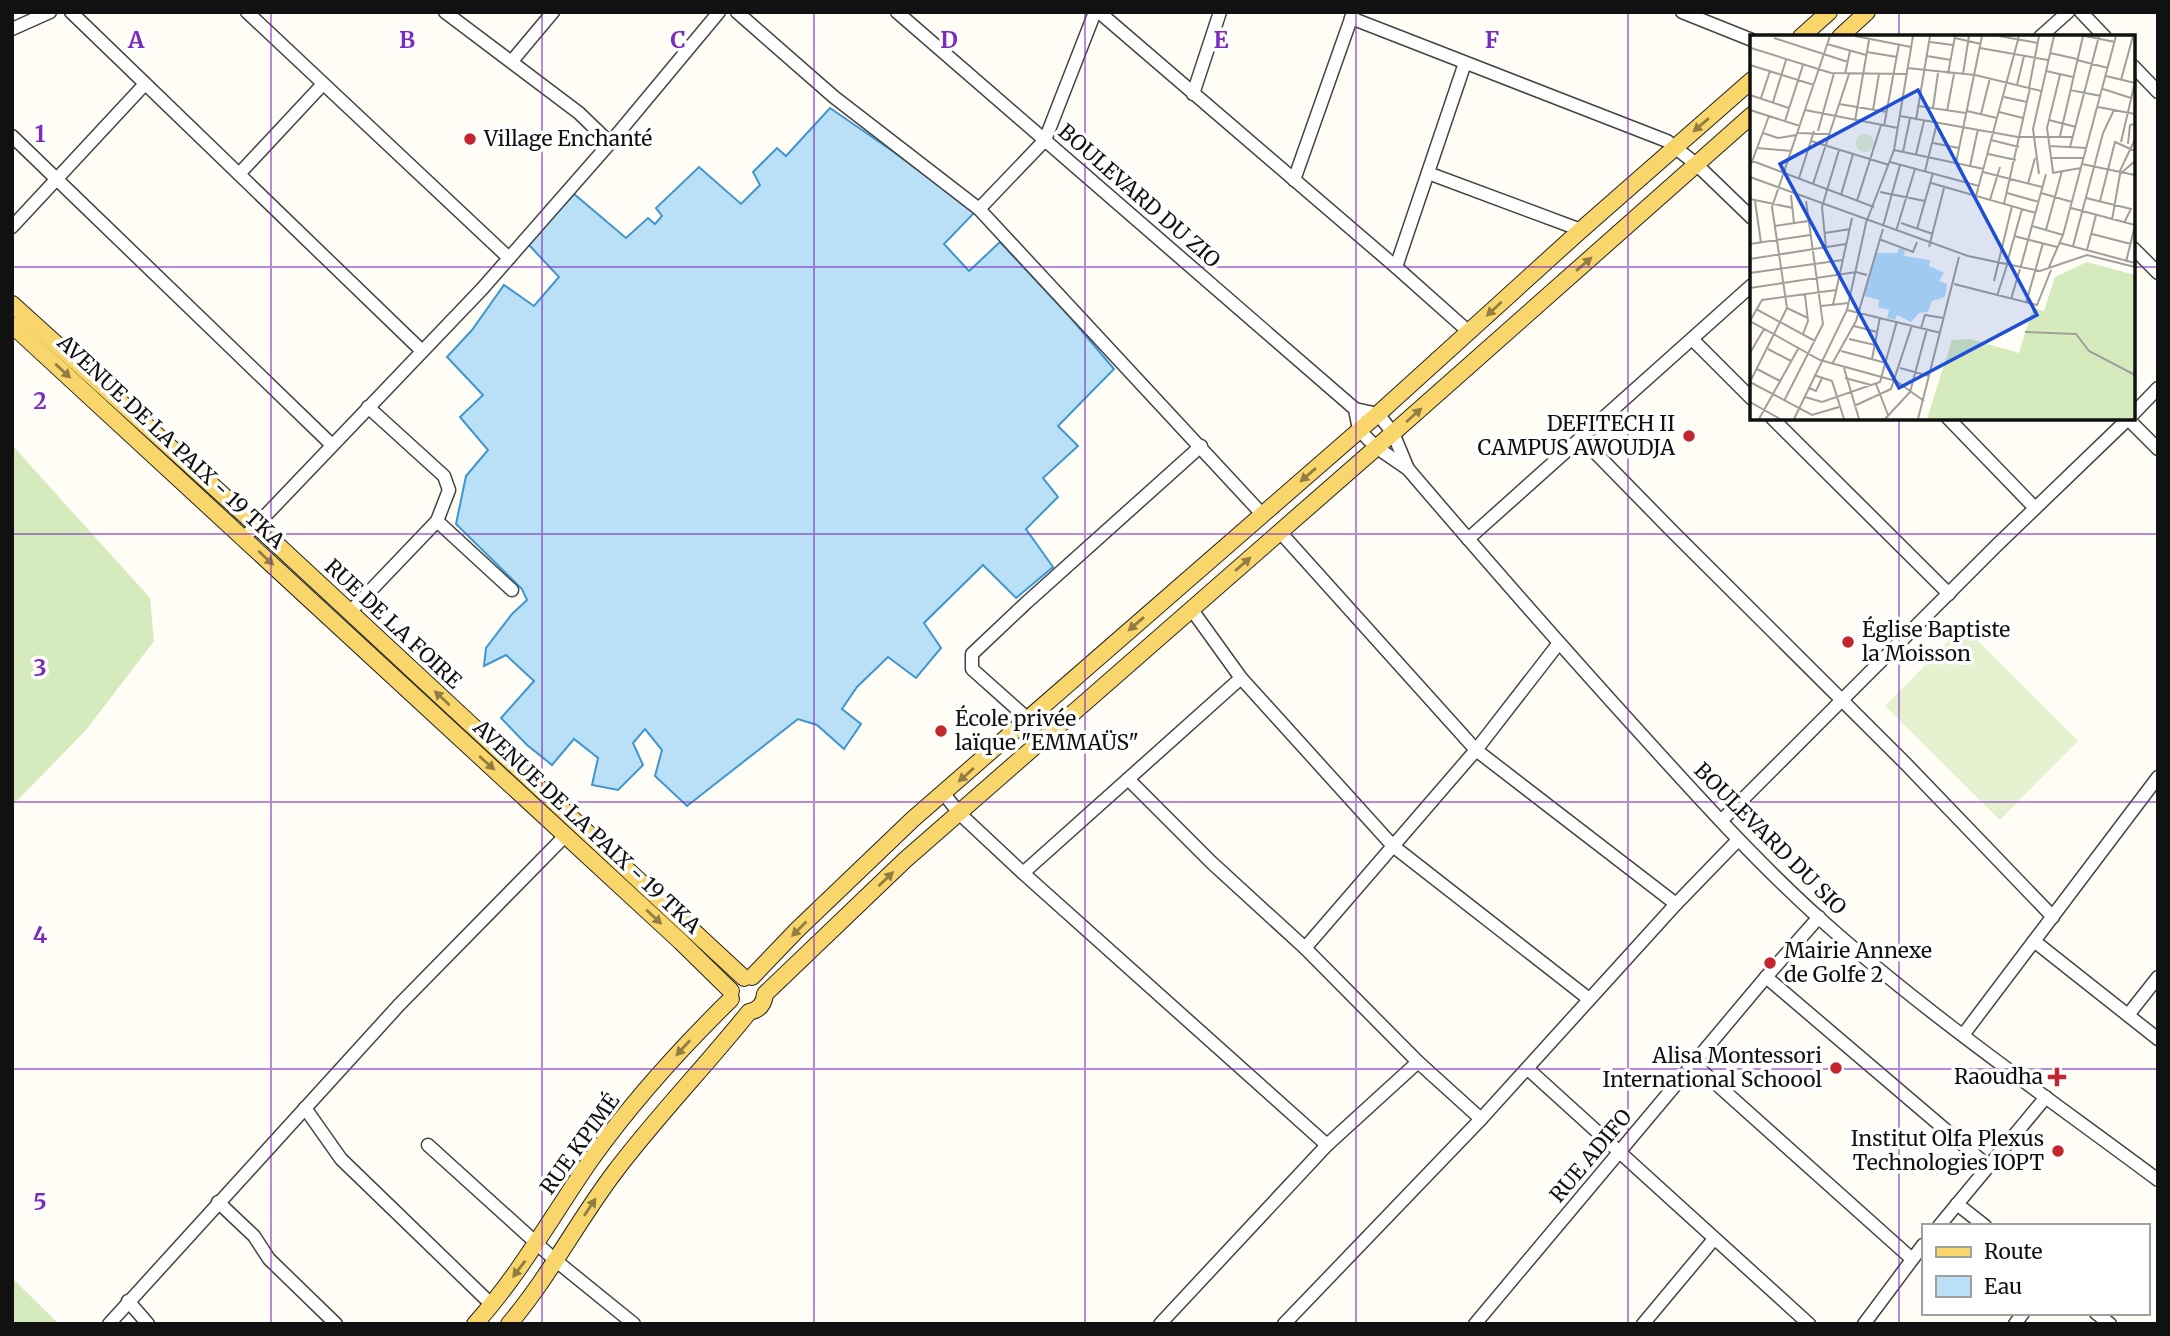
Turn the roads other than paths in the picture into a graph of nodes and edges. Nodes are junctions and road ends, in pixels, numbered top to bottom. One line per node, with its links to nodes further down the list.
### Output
1 (50, 12): 17 (street)
2 (71, 12): 27 (street)
3 (247, 12): 28 (street)
4 (445, 12): 23 (street)
5 (553, 12): 23 (street)
6 (719, 12): 34 (street)
7 (737, 12): 41 (street)
8 (897, 12): 33 (street, BOULEVARD DU ZIO)
9 (1097, 12): 30 (street); 33 (street)
10 (1220, 12): 30 (street)
11 (1682, 12): 22 (street)
12 (1829, 12): 18 (main road)
13 (1867, 12): 19 (main road)
14 (2068, 12): 20 (street)
15 (2081, 12): 21 (street)
16 (1352, 15): 24 (street); 40 (street)
17 (12, 29)
18 (1803, 35)
19 (1842, 35)
20 (2042, 35)
21 (2103, 35)
22 (1750, 39)
23 (512, 61): 34 (street)
24 (1465, 63): 35 (street); 37 (street)
25 (2135, 68): 29 (street)
26 (1750, 82): 35 (main road, one-way to 35)
27 (145, 84): 38 (street); 39 (street)
28 (323, 84): 38 (street); 46 (street)
29 (2158, 92)
30 (1193, 94): 40 (street)
31 (1750, 117): 36 (main road)
32 (12, 136): 39 (street)
33 (1045, 140): 41 (street); 58 (street, BOULEVARD DU ZIO)
34 (610, 143): 46 (street)
35 (1676, 147): 36 (street); 44 (main road)
36 (1696, 164): 42 (street); 66 (main road, one-way to 36)
37 (1428, 173): 44 (street); 47 (street)
38 (239, 174): 54 (street)
39 (55, 179): 43 (street); 68 (street)
40 (1294, 180): 47 (street)
41 (979, 209): 69 (street)
42 (1750, 216)
43 (12, 227)
44 (1581, 230): 52 (main road, one-way to 52)
45 (2135, 250): 48 (street)
46 (509, 258): 54 (street)
47 (1396, 267): 52 (street)
48 (2158, 273)
49 (1750, 287): 53 (street)
50 (12, 304): 76 (main road, RUE DE LA FOIRE)
51 (12, 325): 78 (main road, AVENUE DE LA PAIX - 19 TKA, one-way to 78)
52 (1469, 332): 60 (main road)
53 (1692, 339): 56 (street); 67 (street)
54 (422, 351): 57 (street)
55 (2158, 388): 59 (street)
56 (1750, 396)
57 (368, 407): 68 (street); 75 (street)
58 (1355, 409): 60 (street, BOULEVARD DU ZIO); 65 (street)
59 (2135, 412)
60 (1378, 415): 65 (main road); 66 (street, BOULEVARD DU SIO)
61 (1774, 420): 81 (street)
62 (1950, 420): 73 (street)
63 (2127, 420): 73 (street)
64 (2129, 420): 71 (street)
65 (1359, 430): 70 (street, BOULEVARD DU SIO); 74 (main road, one-way to 74)
66 (1394, 433): 70 (main road); 72 (street, BOULEVARD DU SIO)
67 (1581, 438): 79 (street); 86 (street)
68 (332, 445): 76 (street)
69 (1201, 446): 74 (street); 87 (street)
70 (1376, 447): 72 (street, BOULEVARD DU SIO); 77 (main road)
71 (2158, 449)
72 (1408, 469): 79 (street, BOULEVARD DU SIO)
73 (2035, 508): 81 (street)
74 (1262, 514): 87 (main road, one-way to 87)
75 (437, 521): 80 (street); 83 (street)
76 (256, 525): 78 (street); 83 (main road, RUE DE LA FOIRE)
77 (1280, 532): 82 (main road, one-way to 77); 88 (street)
78 (244, 538): 94 (main road, AVENUE DE LA PAIX - 19 TKA, one-way to 94)
79 (1468, 539): 84 (street, BOULEVARD DU SIO)
80 (512, 590)
81 (1949, 594): 86 (street)
82 (1192, 610): 85 (street); 92 (main road)
83 (349, 612): 105 (main road, RUE DE LA FOIRE, one-way to 83)
84 (1559, 643): 88 (street); 93 (street, BOULEVARD DU SIO)
85 (1241, 678): 90 (street); 96 (street)
86 (1843, 701): 93 (street); 99 (street)
87 (1028, 719): 91 (main road, one-way to 91)
88 (1476, 750): 96 (street); 98 (street)
89 (2158, 777): 99 (street)
90 (1128, 779): 97 (street); 102 (street)
91 (944, 794): 92 (street); 105 (main road, one-way to 105)
92 (960, 814): 97 (street); 106 (main road, one-way to 92)
93 (1721, 821): 95 (street, BOULEVARD DU SIO)
94 (566, 835): 107 (main road, AVENUE DE LA PAIX - 19 TKA, one-way to 107); 117 (street)
95 (1738, 840): 98 (street); 100 (street, BOULEVARD DU SIO)
96 (1393, 846): 102 (street); 108 (street)
97 (1023, 873): 120 (street)
98 (1676, 904): 108 (street)
99 (2053, 916): 101 (street)
100 (1819, 917): 103 (street, RUE ADIFO); 111 (street, BOULEVARD DU SIO)
101 (2034, 941): 110 (street); 111 (street)
102 (1304, 948): 113 (street)
103 (1766, 977): 114 (street, RUE ADIFO); 122 (street)
104 (2158, 977): 110 (street)
105 (748, 978): 106 (main road); 107 (main road)
106 (765, 994): 109 (main road)
107 (731, 995): 109 (main road); 129 (main road, RUE KPIMÉ, one-way to 129)
108 (1589, 999): 115 (street)
109 (749, 1012): 132 (main road, one-way to 109)
110 (2128, 1015): 112 (street)
111 (1963, 1035): 116 (street, BOULEVARD DU SIO)
112 (2158, 1040)
113 (1418, 1062): 118 (street); 120 (street)
114 (1693, 1063): 121 (street, RUE ADIFO); 131 (street)
115 (1528, 1069): 118 (street); 121 (street)
116 (2046, 1097): 122 (street); 123 (street, BOULEVARD DU SIO)
117 (305, 1108): 124 (street); 134 (street)
118 (1481, 1119): 143 (street)
119 (428, 1144): 129 (street)
120 (1327, 1145): 142 (street)
121 (1620, 1151): 128 (street); 144 (street, RUE ADIFO)
122 (1988, 1166): 125 (street)
123 (2158, 1180)
124 (218, 1202): 133 (street); 139 (street)
125 (1957, 1203): 126 (street); 127 (street)
126 (1941, 1224)
127 (1983, 1224)
128 (1714, 1238): 136 (street); 145 (street)
129 (537, 1244): 132 (street); 134 (main road, RUE KPIMÉ, one-way to 134)
130 (1922, 1246): 131 (street)
131 (1912, 1259): 146 (street)
132 (555, 1260): 135 (main road); 141 (street)
133 (128, 1301): 137 (street); 138 (street)
134 (492, 1305): 140 (main road, RUE KPIMÉ)
135 (512, 1323)
136 (1646, 1323)
137 (109, 1324)
138 (148, 1324)
139 (336, 1324)
140 (475, 1324)
141 (634, 1324)
142 (1160, 1324)
143 (1284, 1324)
144 (1475, 1324)
145 (1809, 1324)
146 (1864, 1324)

